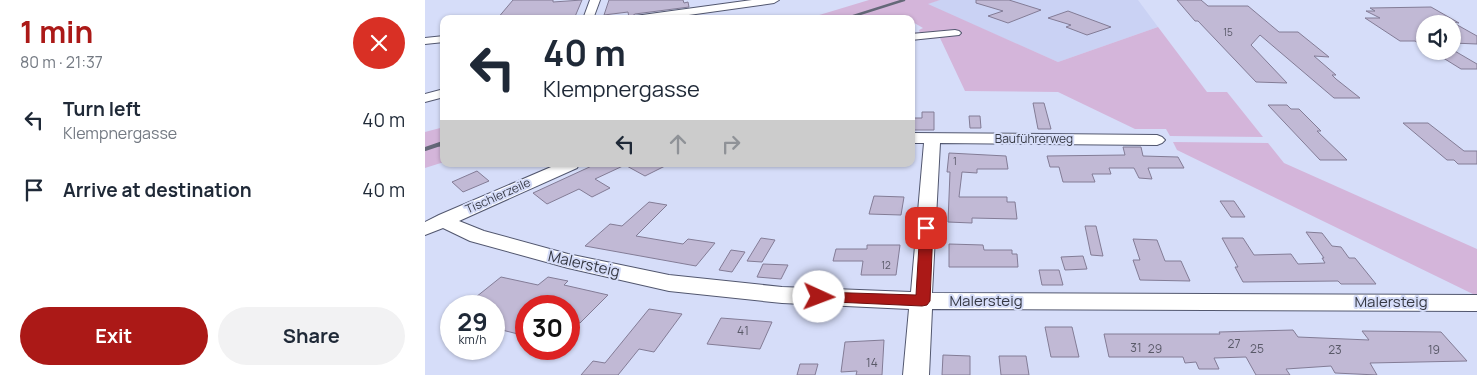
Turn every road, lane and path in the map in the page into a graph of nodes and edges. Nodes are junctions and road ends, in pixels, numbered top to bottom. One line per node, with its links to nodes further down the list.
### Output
1 (595, 0): 3 (street)
2 (774, 0): 4 (street)
3 (589, 15)
4 (664, 15)
5 (955, 33): 6 (street)
6 (915, 37)
7 (440, 39): 8 (street)
8 (425, 41)
9 (440, 94): 10 (street)
10 (425, 98)
11 (915, 138): 12 (street, Bauführerweg)
12 (931, 138): 13 (street, Bauführerweg); 17 (street)
13 (1157, 140)
14 (564, 167): 15 (street, Tischlerzeile)
15 (446, 219): 16 (street, Tischlerzeile); 17 (street, Malersteig)
16 (425, 229)
17 (922, 301): 18 (street, Malersteig); 19 (street)
18 (1477, 302)
19 (916, 375)

